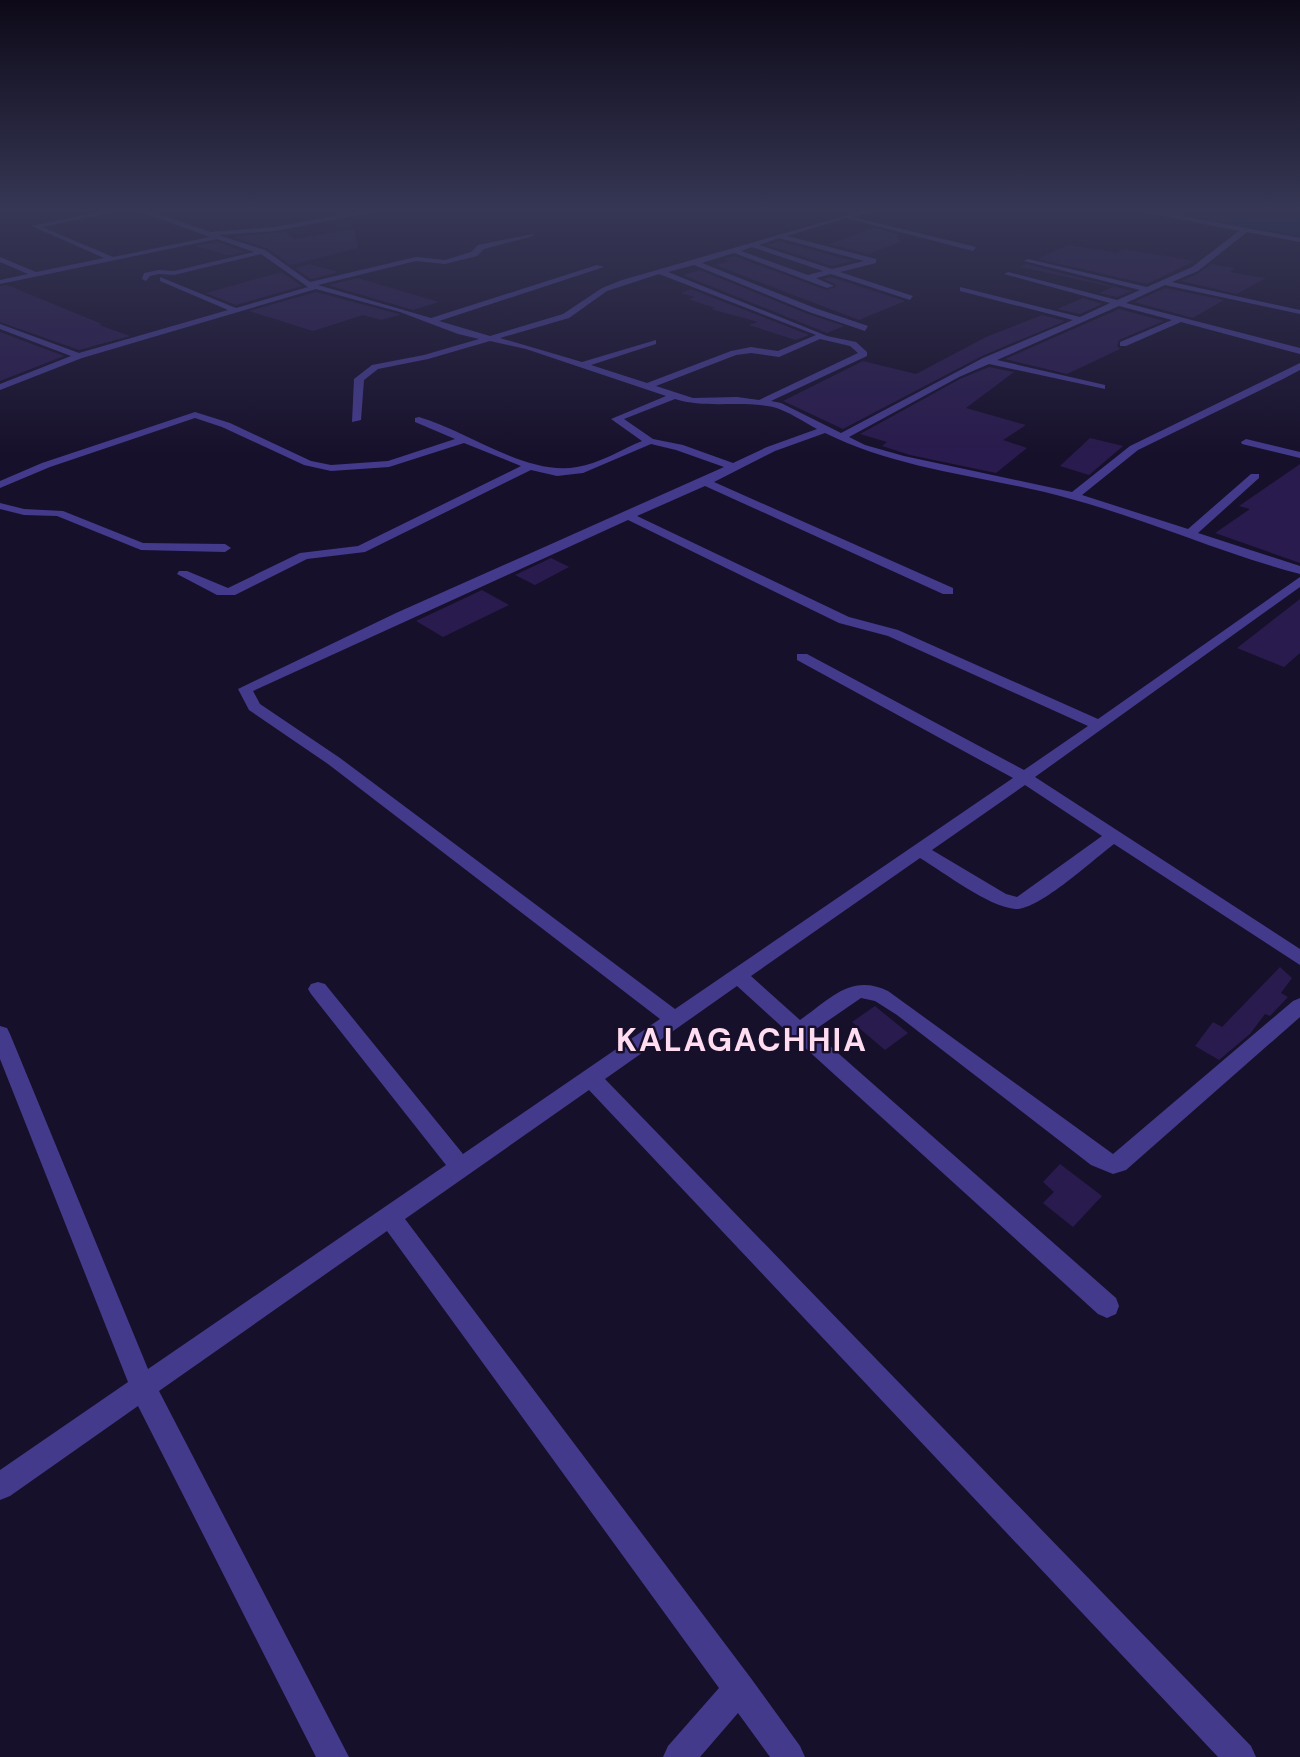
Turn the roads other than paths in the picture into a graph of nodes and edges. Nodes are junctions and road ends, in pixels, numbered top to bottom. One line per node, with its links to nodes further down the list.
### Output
1 (190, 291): 15 (street)
2 (296, 291): 15 (street)
3 (330, 291): 19 (street)
4 (524, 291): 19 (street)
5 (600, 291): 23 (street)
6 (711, 291): 22 (street)
7 (765, 291): 21 (street)
8 (889, 291): 13 (street)
9 (971, 291): 17 (street)
10 (1075, 291): 14 (street)
11 (1146, 291): 14 (street)
12 (1202, 291): 16 (street)
13 (910, 298)
14 (1118, 302): 17 (street); 18 (street)
15 (234, 310): 27 (street)
16 (1300, 312)
17 (1078, 319): 28 (street)
18 (1181, 319): 25 (street); 26 (street)
19 (432, 320): 23 (street)
20 (1, 326): 27 (street)
21 (865, 328)
22 (821, 337): 31 (street); 35 (street)
23 (490, 340): 29 (street); 36 (street)
24 (653, 341): 29 (street)
25 (1123, 344)
26 (1300, 351)
27 (79, 356): 32 (street)
28 (986, 360): 33 (street); 39 (street)
29 (584, 364): 31 (street)
30 (1300, 366): 49 (street)
31 (648, 386): 34 (street)
32 (0, 387)
33 (1102, 387)
34 (673, 396): 35 (street); 41 (street)
35 (762, 402): 38 (street)
36 (356, 420)
37 (419, 420): 40 (street)
38 (824, 430): 39 (street); 45 (street)
39 (840, 438): 49 (street)
40 (465, 439): 44 (street); 48 (street)
41 (650, 441): 44 (street); 45 (street)
42 (1246, 442): 43 (street)
43 (1300, 455)
44 (530, 466): 55 (street)
45 (733, 467): 47 (street)
46 (1255, 476): 52 (street)
47 (708, 480): 51 (street); 57 (street)
48 (0, 485)
49 (1074, 496): 52 (street)
50 (0, 506): 53 (street)
51 (626, 515): 59 (street); 67 (street)
52 (1191, 533): 54 (street)
53 (225, 548)
54 (1300, 570)
55 (183, 573)
56 (1300, 581): 59 (street)
57 (948, 591)
58 (802, 657): 60 (street)
59 (1099, 725): 60 (street)
60 (1024, 777): 61 (street); 62 (street)
61 (1113, 836): 62 (street); 63 (street)
62 (920, 850): 64 (street)
63 (1300, 958)
64 (738, 976): 67 (street); 68 (street)
65 (318, 989): 71 (street)
66 (1300, 1006): 68 (street)
67 (675, 1020): 70 (street)
68 (799, 1031): 73 (street)
69 (0, 1034): 74 (street)
70 (591, 1078): 71 (street); 80 (street)
71 (461, 1168): 72 (street)
72 (390, 1217): 74 (street); 76 (street)
73 (1107, 1307)
74 (143, 1388): 75 (street); 77 (street)
75 (0, 1486)
76 (739, 1688): 78 (street); 79 (street)
77 (333, 1757)
78 (679, 1757)
79 (789, 1757)
80 (1240, 1757)

